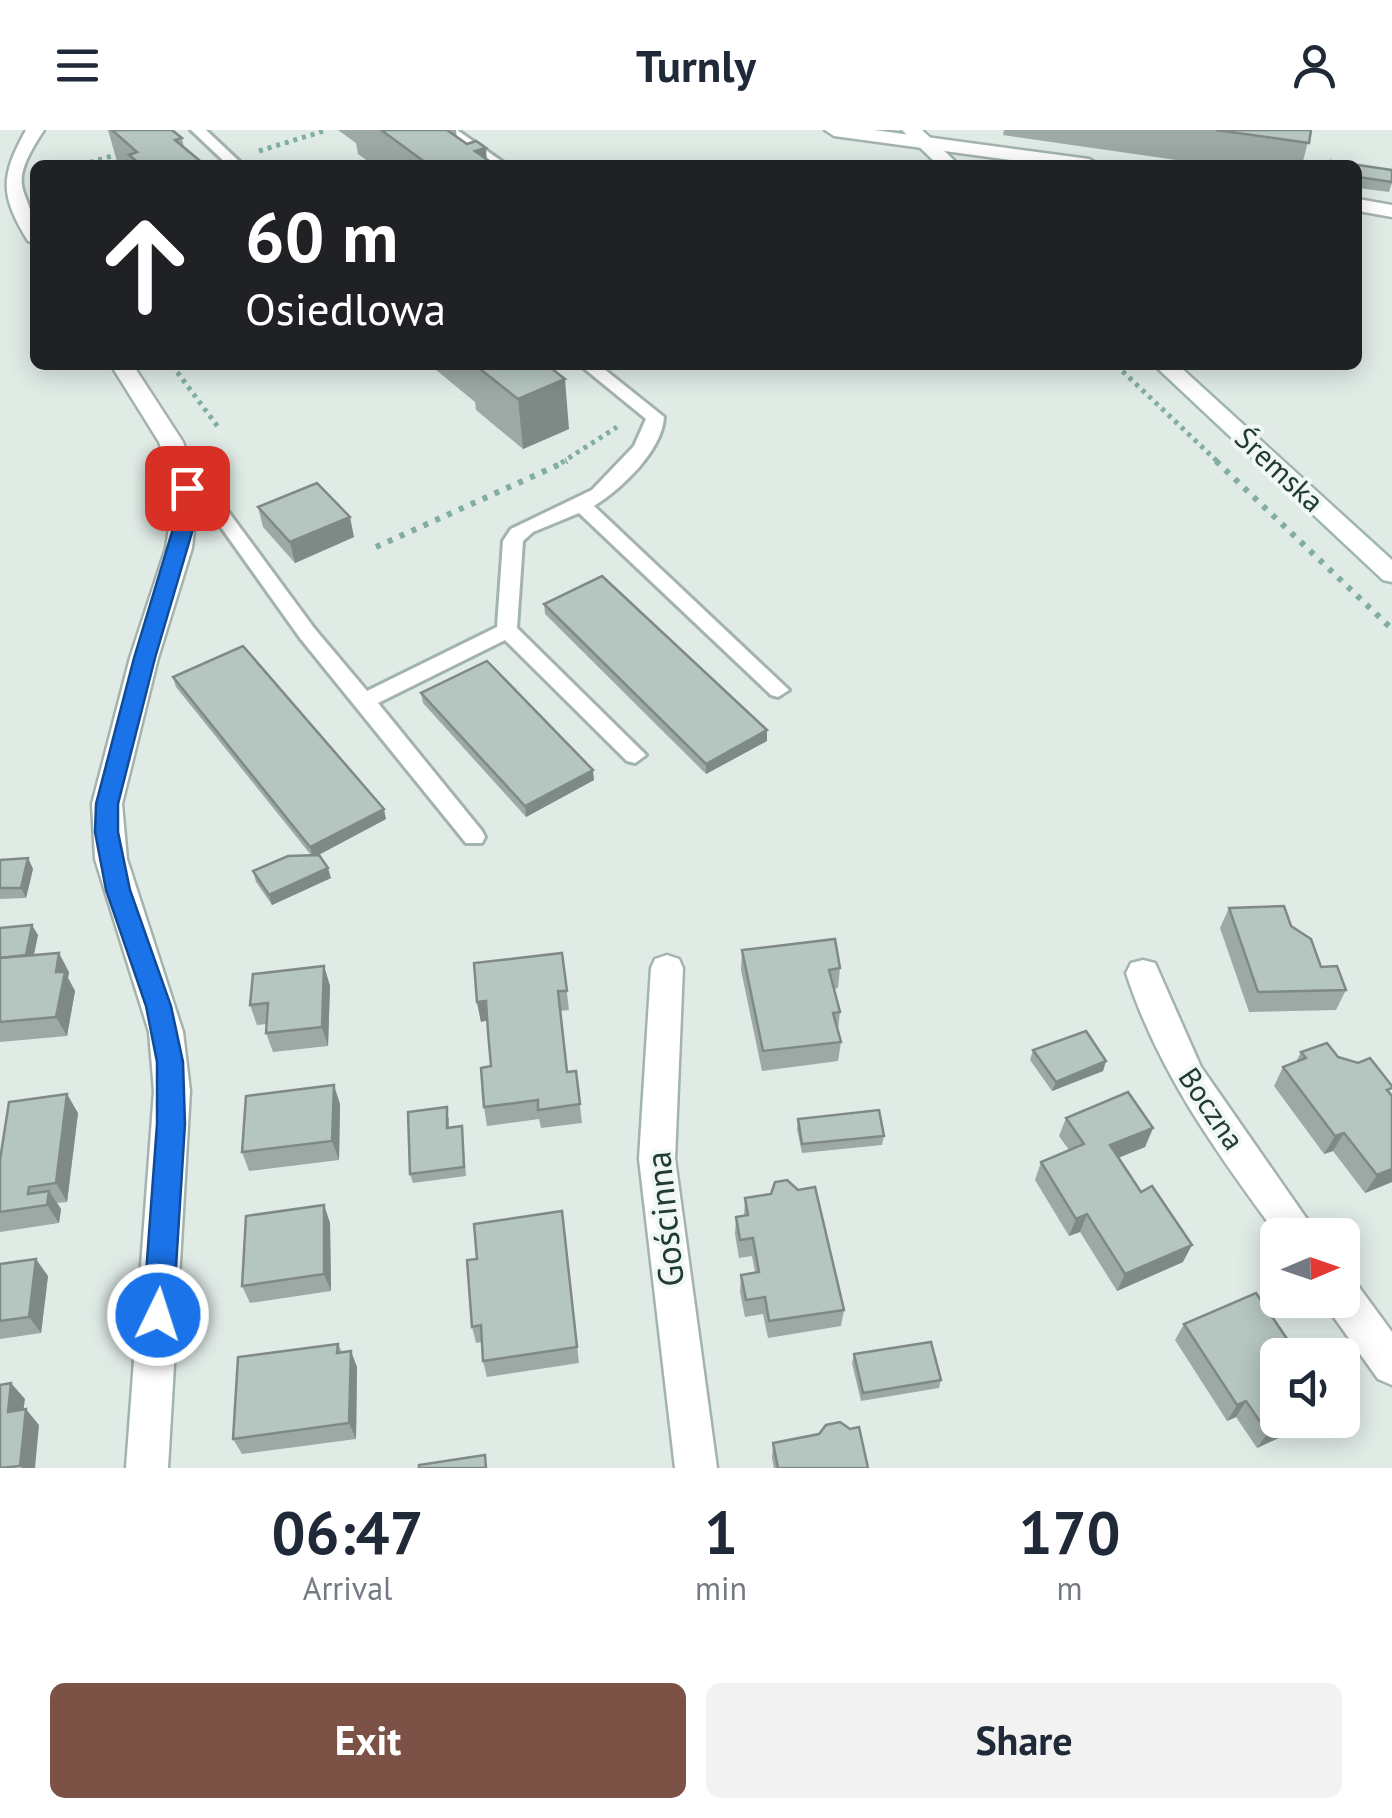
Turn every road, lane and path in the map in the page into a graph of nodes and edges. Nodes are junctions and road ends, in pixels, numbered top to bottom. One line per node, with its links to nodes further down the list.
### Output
1 (35, 130): 16 (street)
2 (198, 130): 10 (lane)
3 (327, 130): 8 (path)
4 (448, 130): 11 (lane)
5 (834, 130): 6 (street)
6 (916, 135): 12 (street); 13 (street)
7 (138, 148): 9 (path)
8 (259, 151)
9 (98, 160)
10 (231, 160)
11 (493, 160)
12 (944, 160)
13 (1060, 160)
14 (1362, 206): 15 (street)
15 (1392, 210)
16 (30, 229)
17 (125, 370): 24 (street)
18 (176, 370): 23 (path)
19 (595, 370): 25 (lane)
20 (1121, 370): 28 (path)
21 (1170, 370): 27 (street, Śremska)
22 (622, 422): 26 (path)
23 (218, 427)
24 (187, 488): 31 (lane); 39 (street)
25 (582, 504): 29 (lane); 30 (lane)
26 (376, 547)
27 (1392, 574)
28 (1392, 629)
29 (508, 630): 31 (lane); 32 (lane)
30 (778, 690)
31 (364, 701): 33 (lane)
32 (634, 755)
33 (474, 837)
34 (667, 968): 40 (street, Gościnna)
35 (1143, 973): 36 (street, Boczna)
36 (1286, 1218)
37 (1358, 1318): 38 (street)
38 (1392, 1365)
39 (147, 1468)
40 (696, 1468)

